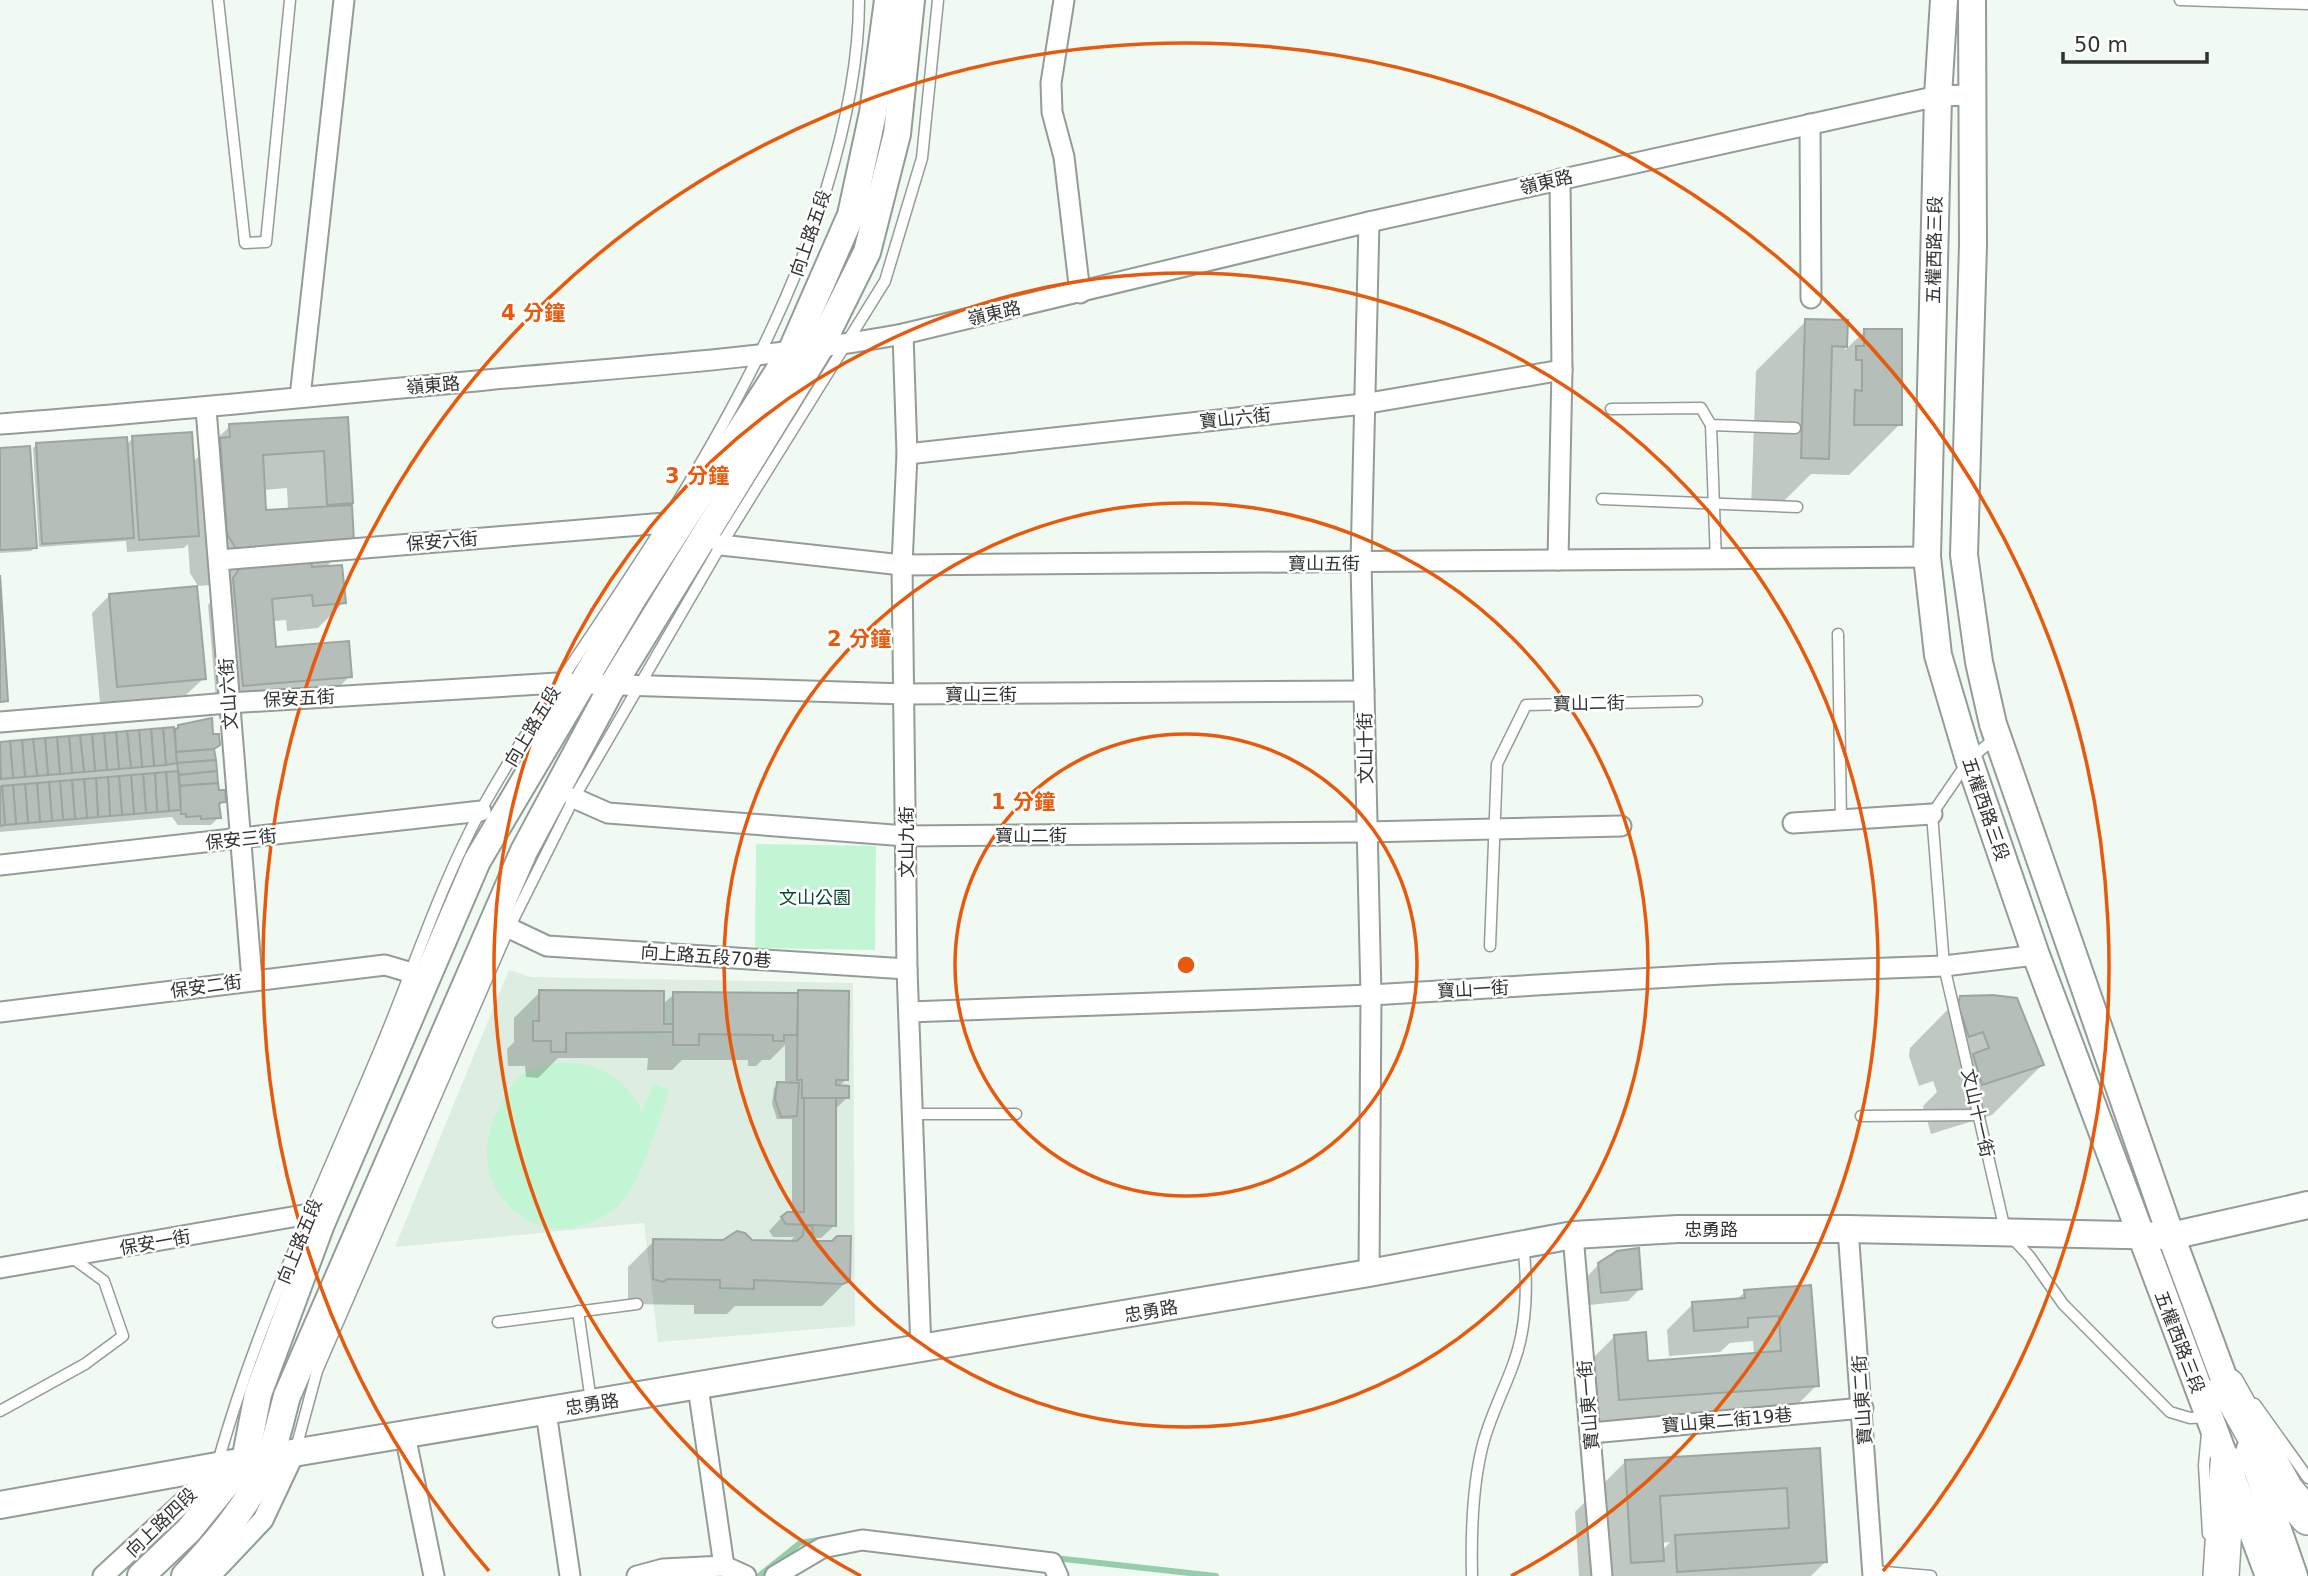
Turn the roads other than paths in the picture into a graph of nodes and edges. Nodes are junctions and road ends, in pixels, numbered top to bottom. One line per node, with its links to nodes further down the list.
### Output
1 (218, 0): 2 (lane)
2 (290, 0)
3 (344, 0): 26 (street)
4 (859, 0): 24 (lane, 向上路五段)
5 (888, 0): 23 (main road, 向上路五段)
6 (911, 0): 22 (main road, 向上路五段)
7 (938, 0): 21 (lane, 向上路五段)
8 (1064, 0): 18 (street)
9 (1944, 0): 14 (main road, 五權西路三段)
10 (1972, 0): 13 (main road, 五權西路三段)
11 (2180, 0): 12 (lane)
12 (2308, 4)
13 (1971, 95): 14 (street, 嶺東路); 52 (main road, 五權西路三段)
14 (1938, 96): 15 (street, 嶺東路); 39 (main road, 五權西路三段)
15 (1810, 124): 16 (street, 嶺東路); 19 (street)
16 (1560, 179): 17 (street, 嶺東路); 25 (street)
17 (1369, 222): 18 (street, 嶺東路); 27 (street, 文山十街)
18 (1080, 293): 20 (street, 嶺東路)
19 (1811, 298)
20 (903, 334): 21 (street, 嶺東路); 33 (street, 文山九街)
21 (848, 344): 22 (street, 嶺東路); 38 (lane, 向上路五段)
22 (818, 349): 23 (street, 嶺東路); 46 (main road, 向上路五段)
23 (790, 352): 24 (street, 嶺東路); 46 (main road, 向上路五段)
24 (759, 355): 26 (street, 嶺東路); 37 (lane, 向上路五段)
25 (1562, 370): 27 (street, 寶山六街); 41 (street)
26 (300, 397): 29 (street, 嶺東路)
27 (1363, 404): 33 (street, 寶山六街); 43 (street, 文山十街)
28 (1611, 408): 31 (lane)
29 (206, 409): 30 (street, 嶺東路); 40 (street, 文山六街)
30 (0, 424)
31 (1711, 425): 32 (lane); 35 (lane)
32 (1795, 428)
33 (907, 454): 44 (street, 文山九街)
34 (1602, 499): 35 (lane)
35 (1714, 502): 36 (lane); 42 (lane)
36 (1797, 507)
37 (665, 523): 40 (street, 保安六街); 46 (lane, 向上路五段)
38 (721, 545): 44 (street, 寶山五街); 46 (lane, 向上路五段)
39 (1927, 557): 42 (street, 寶山五街); 53 (main road, 五權西路三段)
40 (219, 560): 50 (street, 文山六街)
41 (1558, 560): 42 (street, 寶山五街); 43 (street, 寶山五街)
42 (1716, 561)
43 (1360, 563): 44 (street, 寶山五街); 47 (street, 文山十街)
44 (902, 565): 48 (street, 文山九街)
45 (1838, 634): 57 (lane)
46 (599, 683): 48 (street, 寶山三街); 50 (street, 保安五街); 54 (lane, 向上路五段); 55 (lane, 向上路五段); 103 (main road, 向上路五段); 103 (main road, 向上路五段)
47 (1364, 691): 48 (street, 寶山三街); 61 (street, 文山十街)
48 (905, 694): 62 (street, 文山九街)
49 (1697, 701): 60 (lane, 寶山二街)
50 (228, 703): 51 (street, 保安五街); 63 (street, 文山六街)
51 (0, 722)
52 (1997, 736): 53 (lane); 85 (main road, 五權西路三段)
53 (1969, 760): 56 (lane); 67 (main road, 五權西路三段)
54 (574, 798): 62 (street, 寶山二街); 65 (lane, 向上路五段)
55 (481, 811): 63 (street, 保安三街); 70 (lane, 向上路五段)
56 (1932, 814): 57 (street); 68 (lane, 文山十一街)
57 (1841, 820): 58 (street)
58 (1793, 823)
59 (1621, 826): 60 (street, 寶山二街)
60 (1492, 828): 61 (street, 寶山二街); 66 (lane, 寶山二街)
61 (1366, 832): 62 (street, 寶山二街); 72 (street, 文山十街)
62 (906, 836): 69 (street, 文山九街)
63 (240, 839): 64 (street, 保安三街); 71 (street, 文山六街)
64 (0, 865)
65 (509, 928): 69 (street, 向上路五段70巷); 103 (lane, 向上路五段)
66 (1490, 946)
67 (2036, 956): 68 (street, 寶山一街); 83 (main road, 五權西路三段)
68 (1944, 966): 72 (street, 寶山一街); 77 (lane, 文山十一街)
69 (907, 969): 74 (street, 文山九街)
70 (412, 974): 71 (street, 保安二街); 80 (lane, 向上路五段)
71 (253, 979): 73 (street, 保安二街)
72 (1371, 995): 74 (street, 寶山一街); 89 (street, 文山十街)
73 (0, 1012)
74 (909, 1012): 75 (street, 文山九街)
75 (913, 1114): 76 (lane); 93 (street, 文山九街)
76 (1016, 1114)
77 (1979, 1115): 78 (lane); 82 (lane, 文山十一街)
78 (1861, 1116)
79 (2308, 1205): 85 (main road, 忠勇路)
80 (309, 1214): 87 (street, 保安一街); 105 (lane, 向上路五段)
81 (1849, 1229): 82 (main road, 忠勇路); 84 (main road, 忠勇路); 97 (street, 寶山東二街)
82 (2005, 1230): 83 (main road, 忠勇路); 100 (lane)
83 (2140, 1233): 85 (main road, 忠勇路); 100 (main road, 五權西路三段)
84 (1573, 1235): 86 (main road, 忠勇路); 101 (street, 寶山東一街)
85 (2171, 1236): 94 (main road, 五權西路三段)
86 (1523, 1245): 89 (main road, 忠勇路); 122 (lane)
87 (71, 1257): 88 (street, 保安一街); 98 (lane)
88 (0, 1269)
89 (1369, 1273): 93 (main road, 忠勇路)
90 (637, 1304): 91 (lane)
91 (578, 1311): 92 (lane); 96 (lane)
92 (498, 1322)
93 (921, 1350): 95 (main road, 忠勇路)
94 (2227, 1386): 106 (lane); 108 (highway); 126 (main road, 五權西路三段)
95 (698, 1387): 96 (main road, 忠勇路); 110 (street)
96 (591, 1404): 99 (main road, 忠勇路)
97 (1863, 1408): 101 (street, 寶山東二街19巷); 111 (street, 寶山東二街)
98 (0, 1411)
99 (546, 1412): 102 (main road, 忠勇路); 117 (street)
100 (2209, 1417): 104 (main road, 五權西路三段); 109 (lane)
101 (1591, 1433): 123 (street, 寶山東一街)
102 (405, 1435): 103 (main road, 忠勇路); 116 (street)
103 (270, 1457): 105 (main road, 忠勇路); 113 (main road, 向上路四段); 114 (main road); 115 (street)
104 (2228, 1464): 109 (highway); 125 (main road, 五權西路三段)
105 (217, 1466): 107 (main road, 忠勇路); 112 (street, 向上路四段)
106 (2308, 1478)
107 (0, 1505)
108 (2308, 1517)
109 (2214, 1564)
110 (724, 1566): 118 (street); 119 (street)
111 (1873, 1574): 124 (lane)
112 (103, 1576)
113 (141, 1576)
114 (185, 1576)
115 (210, 1576)
116 (434, 1576)
117 (570, 1576)
118 (637, 1576)
119 (746, 1576)
120 (775, 1576): 121 (street)
121 (1058, 1576)
122 (1472, 1576)
123 (1602, 1576)
124 (1931, 1576)
125 (2269, 1576)
126 (2294, 1576)

